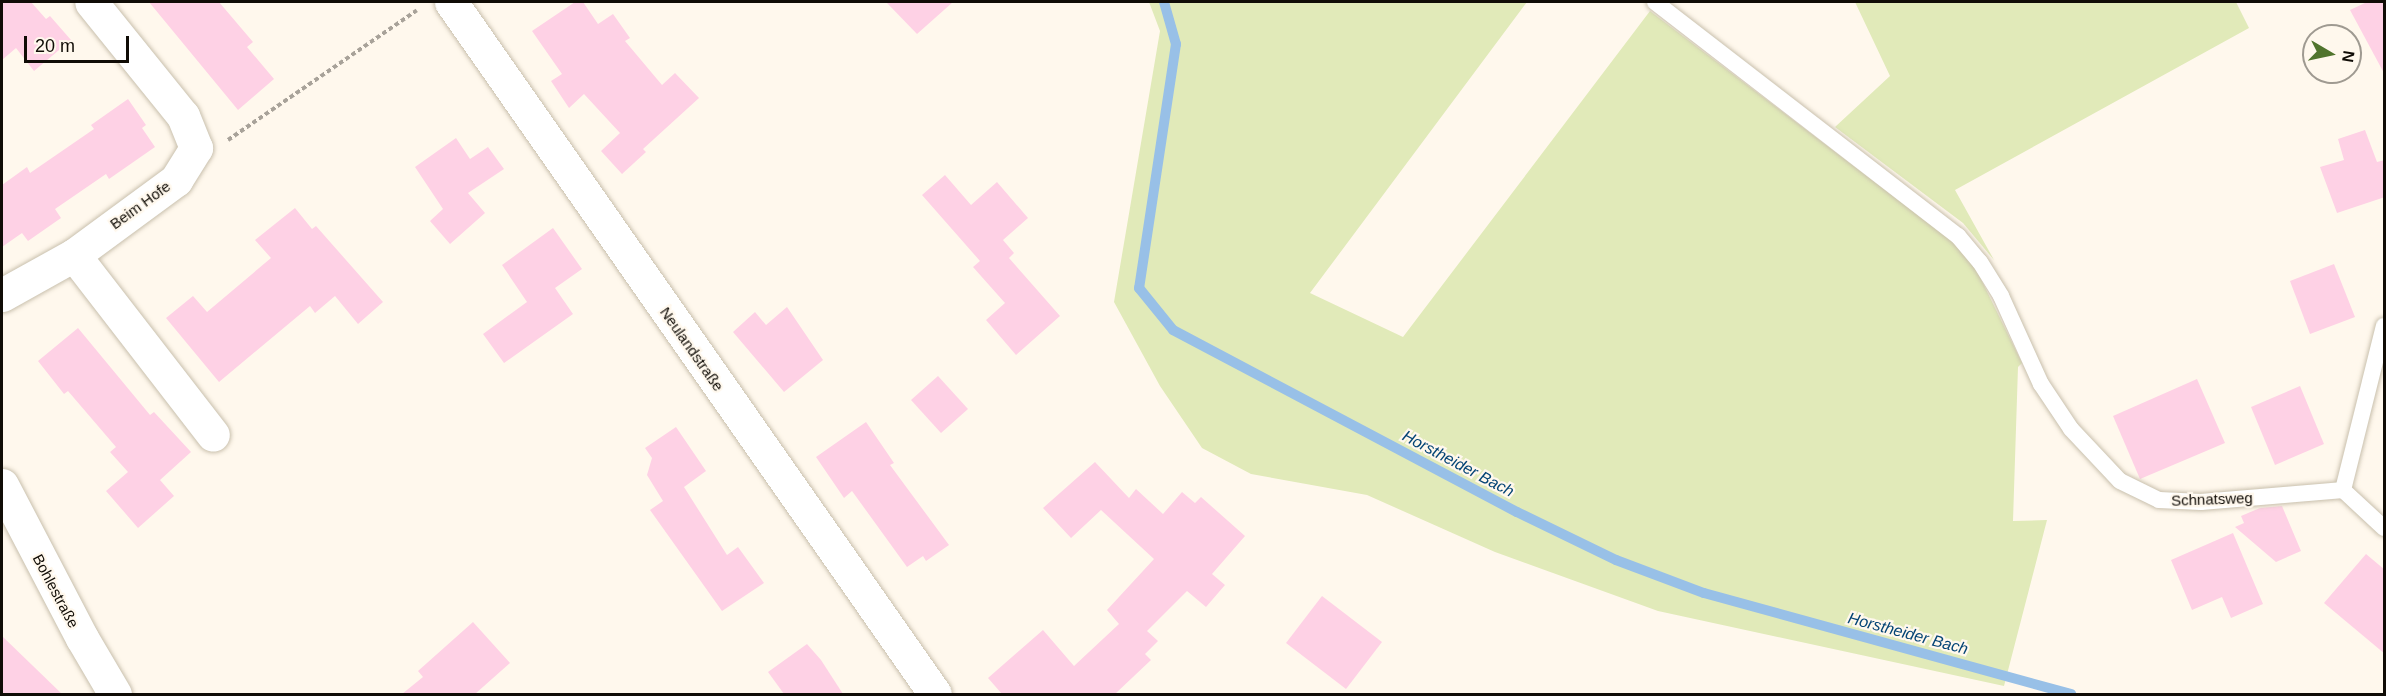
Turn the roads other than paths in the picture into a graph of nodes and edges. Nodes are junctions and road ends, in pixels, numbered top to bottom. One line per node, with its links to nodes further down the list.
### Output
1 (91, 2): 4 (street, Beim Hofe)
2 (452, 2): 12 (street, Neulandstraße)
3 (1655, 2): 9 (lane, Schnatsweg)
4 (74, 255): 5 (street, Beim Hofe); 7 (street)
5 (2, 295)
6 (2385, 326): 9 (lane)
7 (213, 435)
8 (2, 485): 11 (street, Bohlestraße)
9 (2343, 490): 10 (lane)
10 (2385, 528)
11 (115, 694)
12 (935, 694)

